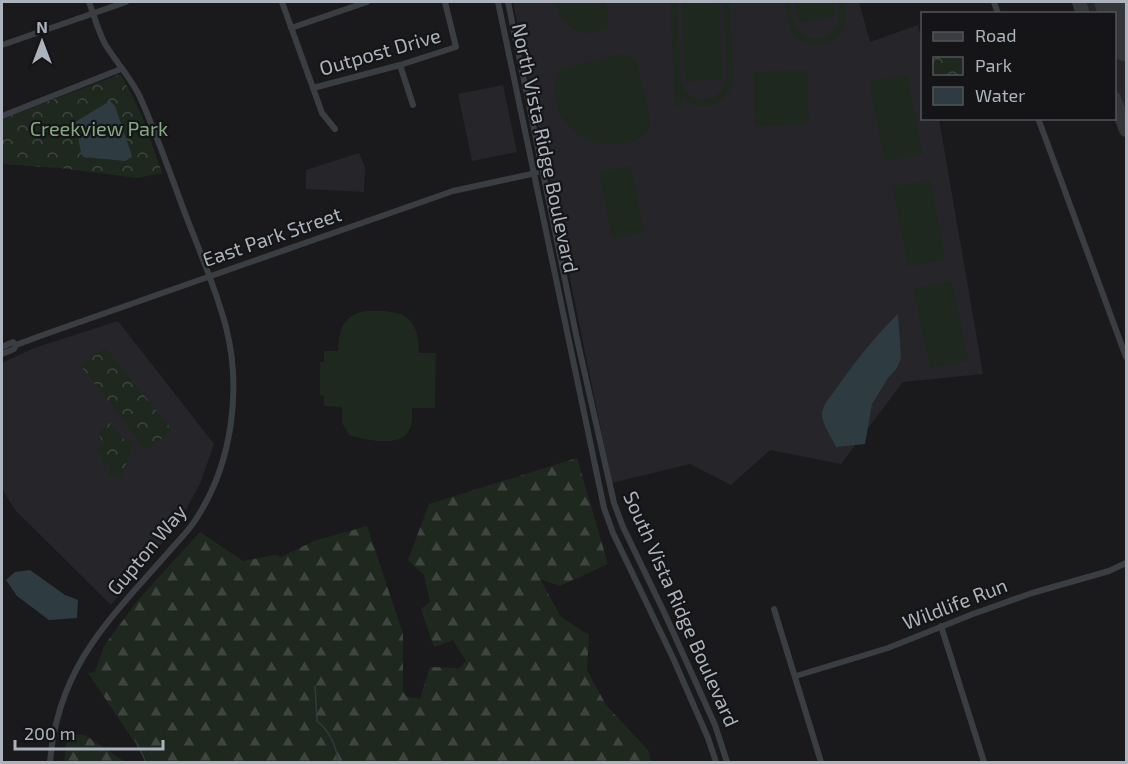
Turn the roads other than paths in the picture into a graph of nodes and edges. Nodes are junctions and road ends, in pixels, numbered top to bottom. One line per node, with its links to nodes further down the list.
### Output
1 (89, 2): 8 (street, Gupton Way)
2 (126, 2): 8 (street)
3 (282, 2): 9 (street)
4 (367, 2): 9 (street)
5 (445, 2): 11 (street, Outpost Drive)
6 (498, 2): 19 (street, North Vista Ridge Boulevard)
7 (508, 2): 18 (street, North Vista Ridge Boulevard)
8 (93, 12): 10 (street); 12 (street, Gupton Way)
9 (291, 28): 13 (street)
10 (2, 45)
11 (400, 65): 13 (street, Outpost Drive); 14 (street)
12 (122, 69): 15 (street); 20 (street, Gupton Way)
13 (314, 88): 17 (street)
14 (413, 105)
15 (2, 116)
16 (1039, 120): 26 (street)
17 (335, 129)
18 (543, 171): 19 (street, East Park Street); 21 (street, North Vista Ridge Boulevard)
19 (533, 173): 20 (street, East Park Street); 22 (street, North Vista Ridge Boulevard)
20 (209, 276): 23 (street, East Park Street); 31 (street, Gupton Way)
21 (567, 292): 33 (street, South Vista Ridge Boulevard)
22 (560, 300): 32 (street, South Vista Ridge Boulevard)
23 (16, 345): 24 (street, East Park Street); 25 (street, East Park Street)
24 (2, 347)
25 (2, 354)
26 (1126, 357)
27 (1126, 563): 29 (street, Wildlife Run)
28 (774, 609): 30 (street)
29 (941, 626): 30 (street, Wildlife Run); 35 (street)
30 (796, 676): 34 (street)
31 (50, 762)
32 (716, 762)
33 (727, 762)
34 (821, 762)
35 (984, 762)

